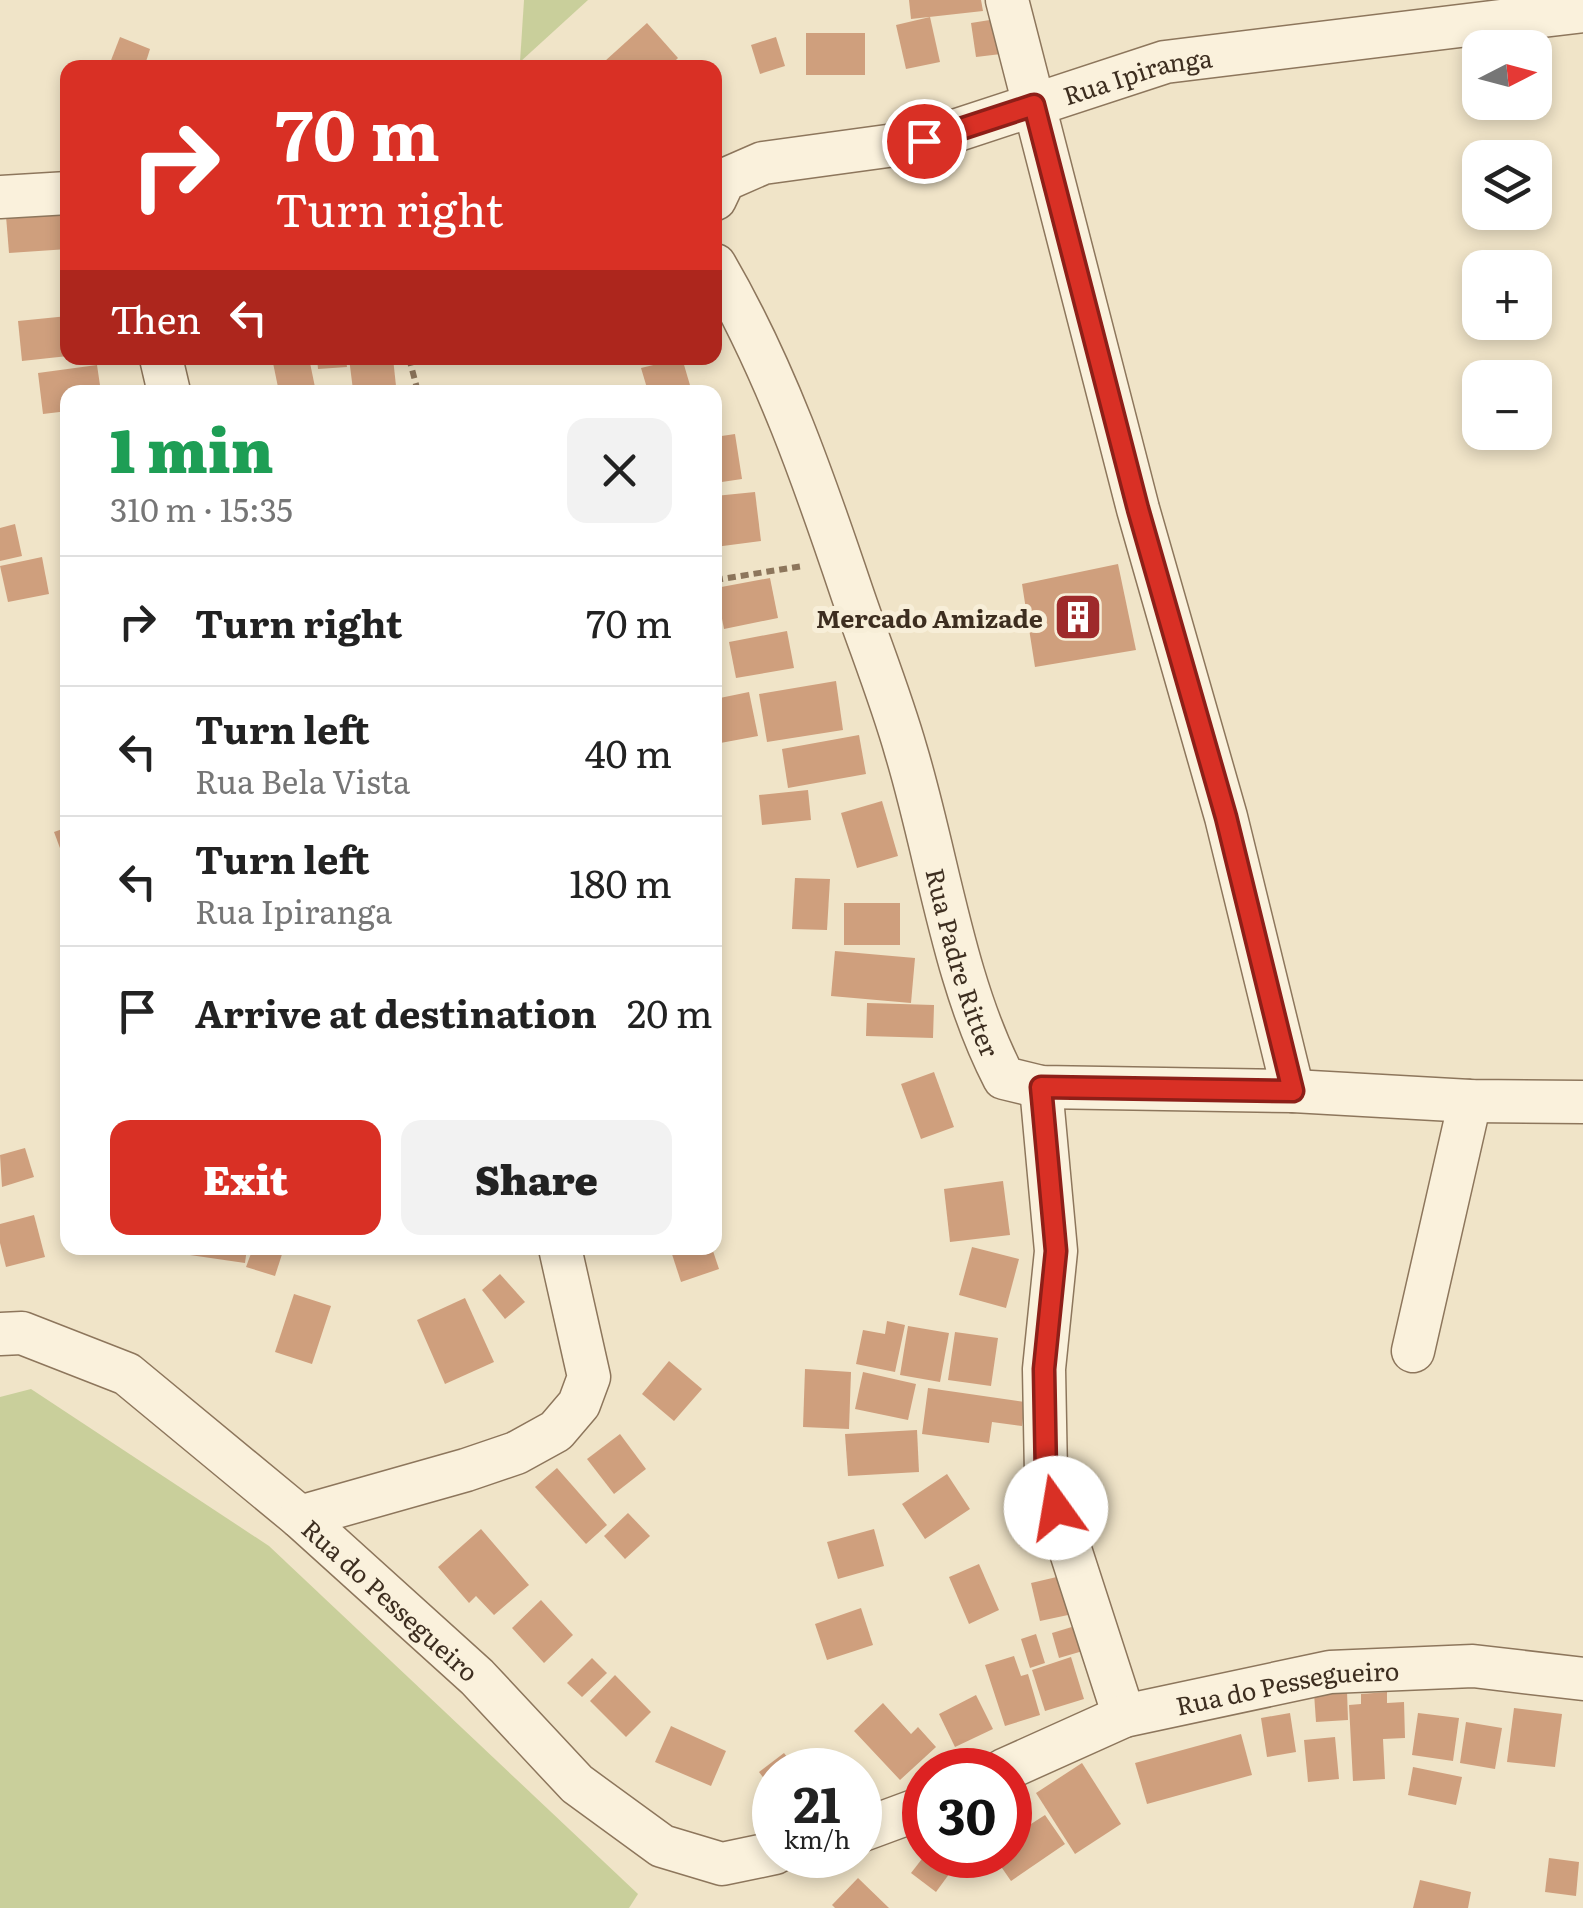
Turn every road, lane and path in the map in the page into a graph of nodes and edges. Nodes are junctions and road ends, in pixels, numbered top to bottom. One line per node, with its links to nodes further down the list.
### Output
1 (1007, 0): 3 (street)
2 (1583, 10): 3 (street, Rua Ipiranga)
3 (1034, 105): 4 (street, Rua Ipiranga); 11 (street)
4 (722, 184)
5 (60, 194): 6 (street)
6 (0, 198)
7 (722, 277): 8 (street, Rua Padre Ritter)
8 (841, 560): 9 (path); 10 (street, Rua Padre Ritter)
9 (722, 579)
10 (1041, 1087): 11 (street); 19 (street)
11 (1293, 1091): 12 (street)
12 (1470, 1101): 13 (street); 16 (street)
13 (1583, 1102)
14 (562, 1255): 17 (street)
15 (0, 1334): 17 (street, Rua do Pessegueiro)
16 (1413, 1351)
17 (300, 1517): 21 (street, Rua do Pessegueiro)
18 (1583, 1678): 19 (street, Rua do Pessegueiro)
19 (1124, 1716): 20 (street, Rua do Pessegueiro)
20 (1032, 1757)
21 (752, 1857)

